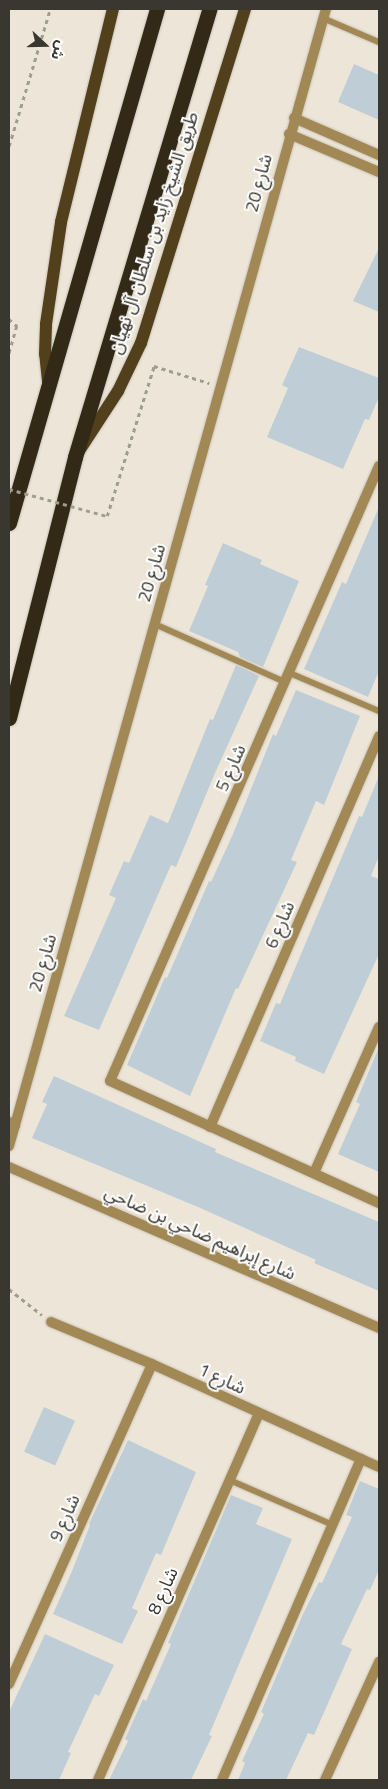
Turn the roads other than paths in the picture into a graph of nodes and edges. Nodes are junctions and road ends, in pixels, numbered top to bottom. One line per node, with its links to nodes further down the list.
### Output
1 (113, 9): 11 (main road)
2 (157, 9): 11 (highway)
3 (209, 9): 12 (highway, طريق الشيخ زايد بن سلطان آل نهيان)
4 (245, 9): 12 (main road, طريق الشيخ زايد بن سلطان آل نهيان)
5 (324, 14): 6 (lane); 7 (street, شارع 20)
6 (379, 42)
7 (294, 118): 8 (street, شارع 20); 9 (street)
8 (289, 134): 10 (street); 15 (street, شارع 20)
9 (379, 155)
10 (379, 172)
11 (48, 381): 14 (highway)
12 (75, 457): 18 (highway, طريق الشيخ زايد بن سلطان آل نهيان)
13 (379, 466): 16 (street, شارع 5)
14 (9, 523)
15 (155, 624): 16 (lane); 21 (street, شارع 20)
16 (288, 678): 17 (lane); 22 (street, شارع 5)
17 (379, 711)
18 (9, 718)
19 (379, 736): 22 (street, شارع 6)
20 (379, 1027): 25 (street)
21 (12, 1123): 23 (street, شارع 20)
22 (210, 1127): 25 (street)
23 (9, 1146)
24 (9, 1167): 28 (street, شارع إبراهيم ضاحي بن ضاحي)
25 (314, 1174): 26 (street)
26 (379, 1203)
27 (51, 1322): 29 (street, شارع 1)
28 (379, 1328)
29 (152, 1364): 30 (street, شارع 1); 36 (street, شارع 9)
30 (259, 1414): 31 (street, شارع 1); 33 (street, شارع 8)
31 (362, 1459): 32 (street, شارع 1); 34 (street)
32 (379, 1467)
33 (230, 1480): 34 (lane); 37 (street, شارع 8)
34 (333, 1525): 38 (street)
35 (379, 1662): 39 (street)
36 (9, 1684)
37 (98, 1780)
38 (222, 1780)
39 (326, 1780)

